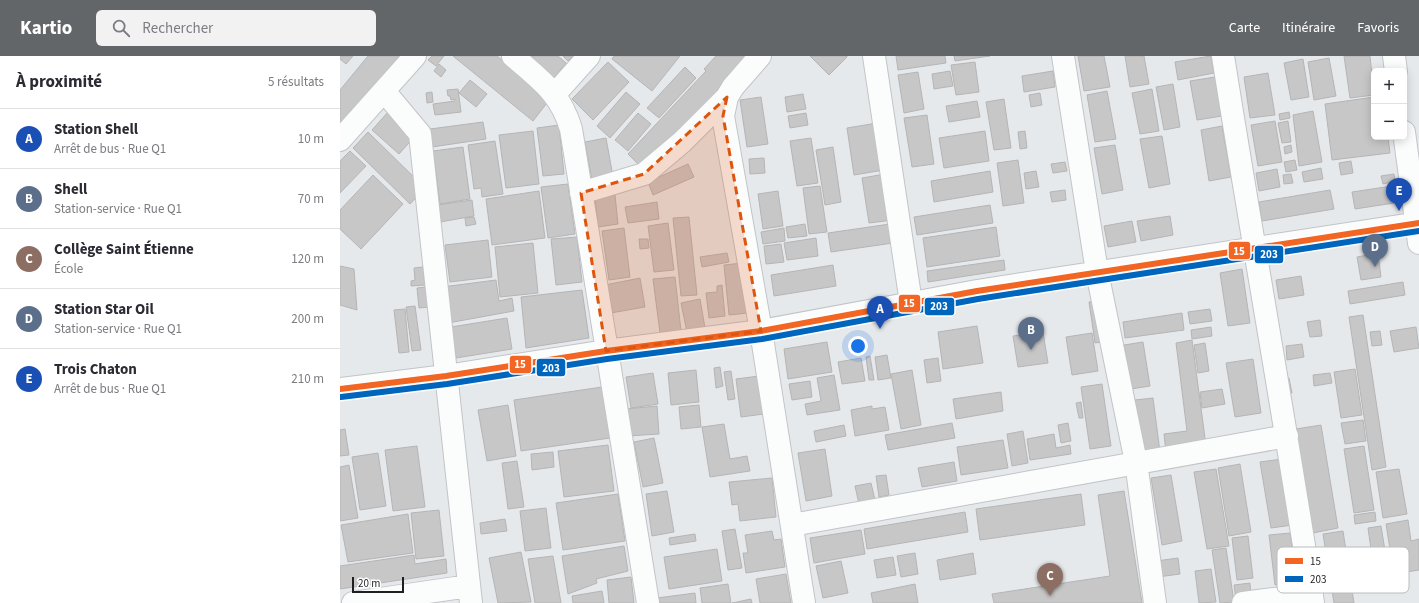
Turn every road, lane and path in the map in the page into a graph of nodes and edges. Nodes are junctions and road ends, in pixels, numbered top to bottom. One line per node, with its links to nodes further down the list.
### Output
1 (416, 56): 10 (street)
2 (513, 56): 11 (street)
3 (589, 56): 11 (street)
4 (760, 56): 12 (street)
5 (874, 56): 19 (street)
6 (1064, 56): 18 (street)
7 (1223, 56): 17 (street)
8 (1394, 56): 9 (street)
9 (1396, 68)
10 (384, 91): 13 (street); 22 (street)
11 (555, 94): 15 (street)
12 (727, 97): 15 (street); 20 (street)
13 (340, 140)
14 (1405, 140): 16 (street)
15 (581, 193): 21 (street)
16 (1418, 230): 17 (street)
17 (1253, 248): 18 (street); 24 (street)
18 (1097, 272): 19 (street); 25 (street)
19 (910, 303): 20 (street)
20 (762, 331): 21 (street); 26 (street)
21 (606, 351): 22 (street); 31 (street)
22 (446, 376): 23 (street); 28 (street)
23 (340, 389)
24 (1287, 436): 25 (street); 27 (street)
25 (1136, 462): 26 (street); 33 (street)
26 (792, 525): 32 (street)
27 (1305, 547)
28 (470, 594): 30 (street)
29 (1313, 598): 34 (street)
30 (353, 603)
31 (648, 603)
32 (804, 603)
33 (1155, 603)
34 (1243, 603)

